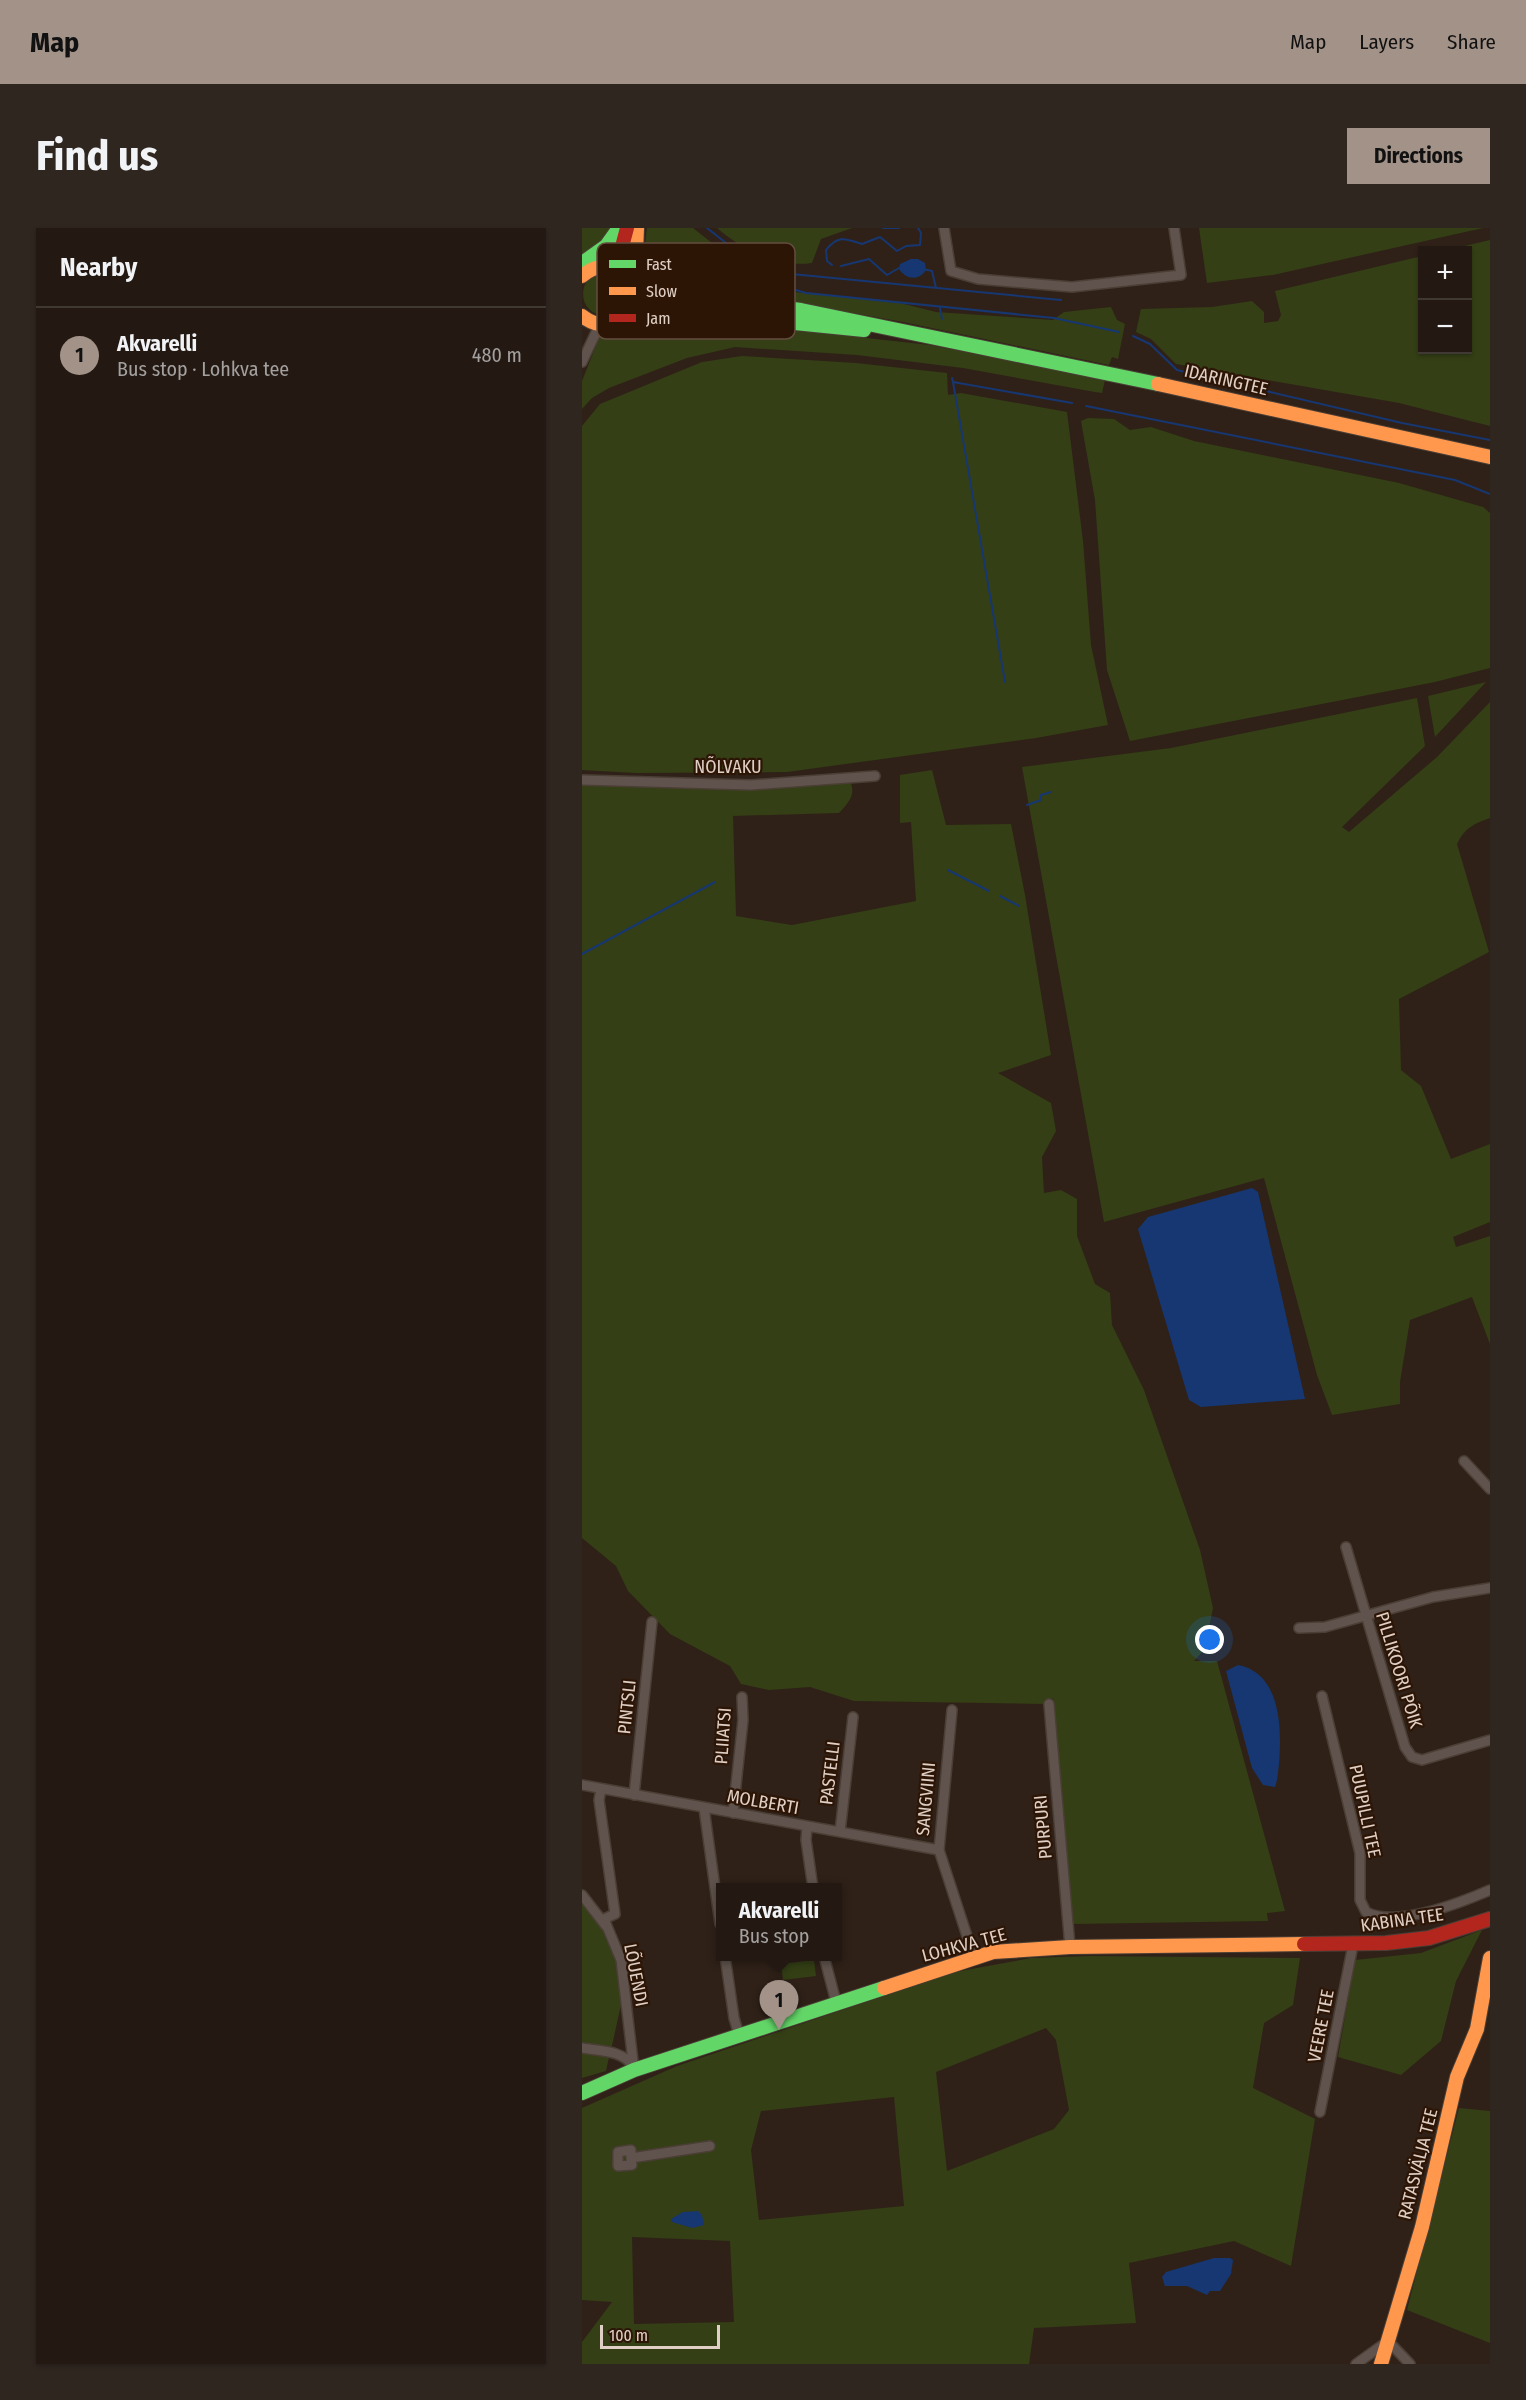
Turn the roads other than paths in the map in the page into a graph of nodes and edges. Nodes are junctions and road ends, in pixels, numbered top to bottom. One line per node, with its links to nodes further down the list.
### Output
1 (619, 228): 6 (street)
2 (627, 228): 7 (street)
3 (637, 228): 8 (street)
4 (944, 228): 5 (street)
5 (1174, 228)
6 (608, 243)
7 (623, 243)
8 (635, 243)
9 (597, 256): 10 (street)
10 (583, 271)
11 (795, 310): 16 (street, IDARINGTEE)
12 (582, 316): 13 (street)
13 (597, 322)
14 (795, 324): 16 (street, IDARINGTEE)
15 (597, 339): 17 (street)
16 (953, 341): 18 (street, IDARINGTEE)
17 (582, 362)
18 (1490, 457)
19 (875, 776): 20 (street, NÕLVAKU)
20 (582, 780)
21 (1464, 1461): 22 (street)
22 (1490, 1488)
23 (1346, 1547): 25 (street, PILLIKOORI PÕIK)
24 (1490, 1588): 25 (street)
25 (1365, 1616): 27 (street); 33 (street, PILLIKOORI PÕIK)
26 (652, 1623): 36 (street, PINTSLI)
27 (1299, 1628)
28 (1322, 1696): 43 (street, PUUPILLI TEE)
29 (742, 1697): 38 (street, PLIIATSI)
30 (1049, 1704): 49 (street, PURPURI)
31 (952, 1710): 41 (street, SANGVIINI)
32 (853, 1717): 40 (street, PASTELLI)
33 (1490, 1740)
34 (582, 1785): 35 (street, MOLBERTI)
35 (602, 1789): 36 (street, MOLBERTI); 47 (street, LÕUENDI)
36 (634, 1795): 37 (street, MOLBERTI)
37 (704, 1808): 38 (street, MOLBERTI); 45 (street)
38 (733, 1813): 39 (street, MOLBERTI)
39 (807, 1827): 40 (street, MOLBERTI); 42 (street)
40 (840, 1832): 41 (street, MOLBERTI)
41 (939, 1850): 50 (street, SANGVIINI)
42 (812, 1883)
43 (1490, 1890)
44 (582, 1895): 47 (street)
45 (716, 1895)
46 (1490, 1919): 48 (street, KABINA TEE)
47 (606, 1926): 57 (street, LÕUENDI)
48 (1353, 1945): 49 (street, LOHKVA TEE); 59 (street, VEERE TEE)
49 (1071, 1947): 50 (street, LOHKVA TEE)
50 (971, 1958): 54 (street, LOHKVA TEE)
51 (1490, 1958): 62 (street, RATASVÄLJA TEE)
52 (726, 1961): 55 (street)
53 (825, 1961): 54 (street)
54 (836, 2002): 55 (street, LOHKVA TEE)
55 (739, 2035): 57 (street, LOHKVA TEE)
56 (582, 2048): 57 (street)
57 (634, 2070): 58 (street, LOHKVA TEE)
58 (582, 2093)
59 (1320, 2112)
60 (710, 2146): 61 (street)
61 (631, 2158)
62 (1388, 2341): 63 (street); 64 (street, RATASVÄLJA TEE); 65 (street)
63 (1356, 2364)
64 (1381, 2364)
65 (1410, 2364)

